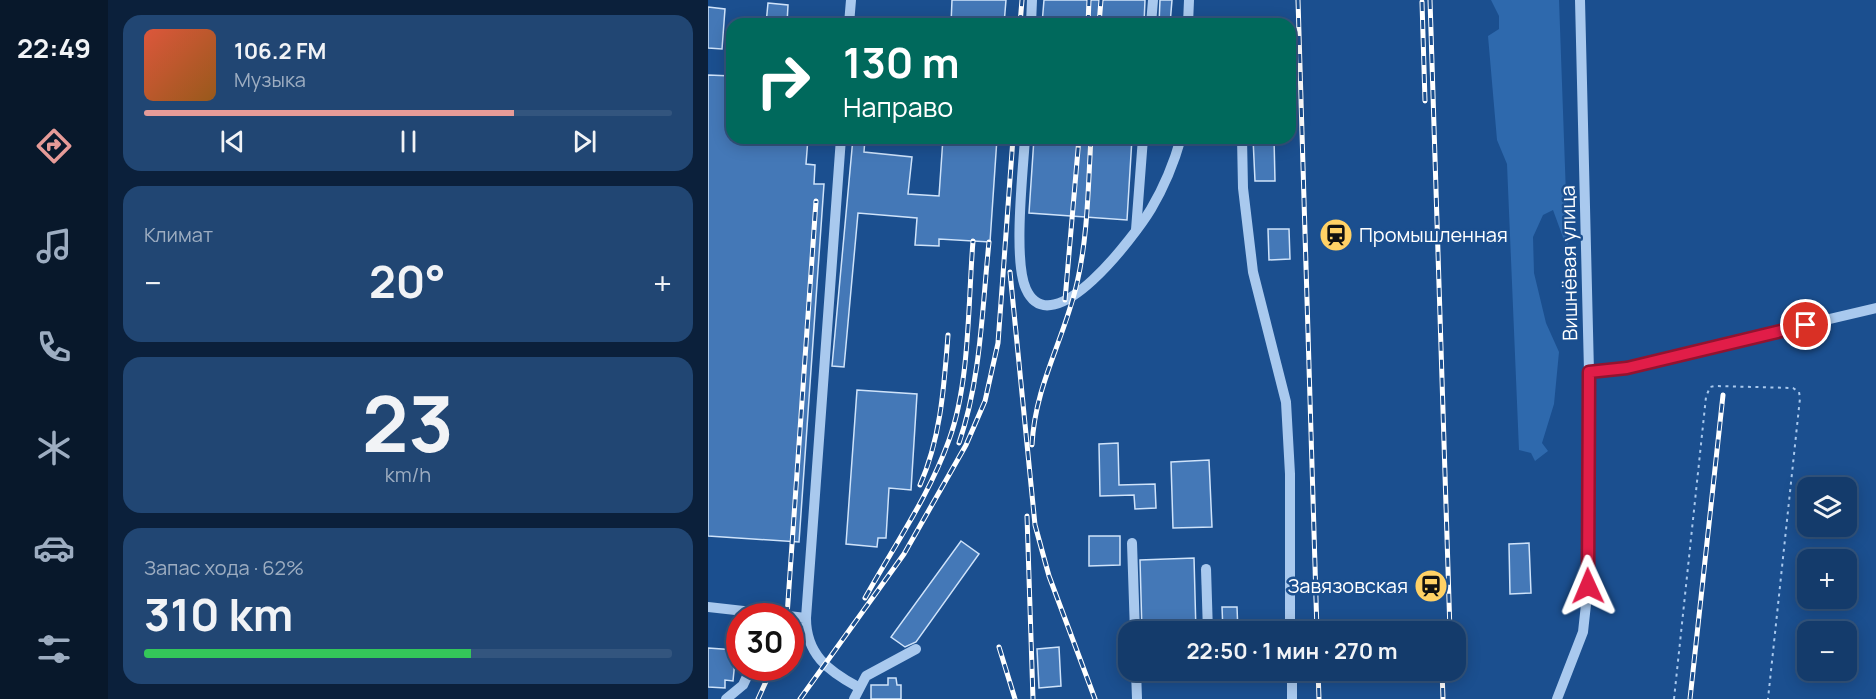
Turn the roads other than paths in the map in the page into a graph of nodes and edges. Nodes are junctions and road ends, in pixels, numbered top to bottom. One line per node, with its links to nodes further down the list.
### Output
1 (851, 0): 6 (street)
2 (1032, 0): 7 (street)
3 (1153, 0): 8 (street)
4 (1189, 0): 9 (street)
5 (1580, 0): 17 (street, Вишнёвая улица)
6 (850, 18)
7 (1031, 18)
8 (1152, 18)
9 (1188, 18)
10 (841, 144): 22 (street)
11 (1024, 144): 15 (street)
12 (1143, 144): 15 (street)
13 (1179, 144): 15 (street)
14 (1242, 144): 25 (street)
15 (1136, 231)
16 (1876, 308): 17 (street)
17 (1589, 372): 35 (street, Вишнёвая улица)
18 (1132, 543): 23 (street)
19 (1206, 569): 24 (street)
20 (708, 607): 21 (street)
21 (726, 610)
22 (806, 618): 30 (street)
23 (1135, 621)
24 (1208, 621)
25 (1290, 621)
26 (915, 649): 30 (street)
27 (745, 681): 31 (street)
28 (1136, 681): 33 (street)
29 (1292, 681): 34 (street)
30 (858, 687): 32 (street)
31 (726, 699)
32 (854, 699)
33 (1137, 699)
34 (1292, 699)
35 (1557, 699)

